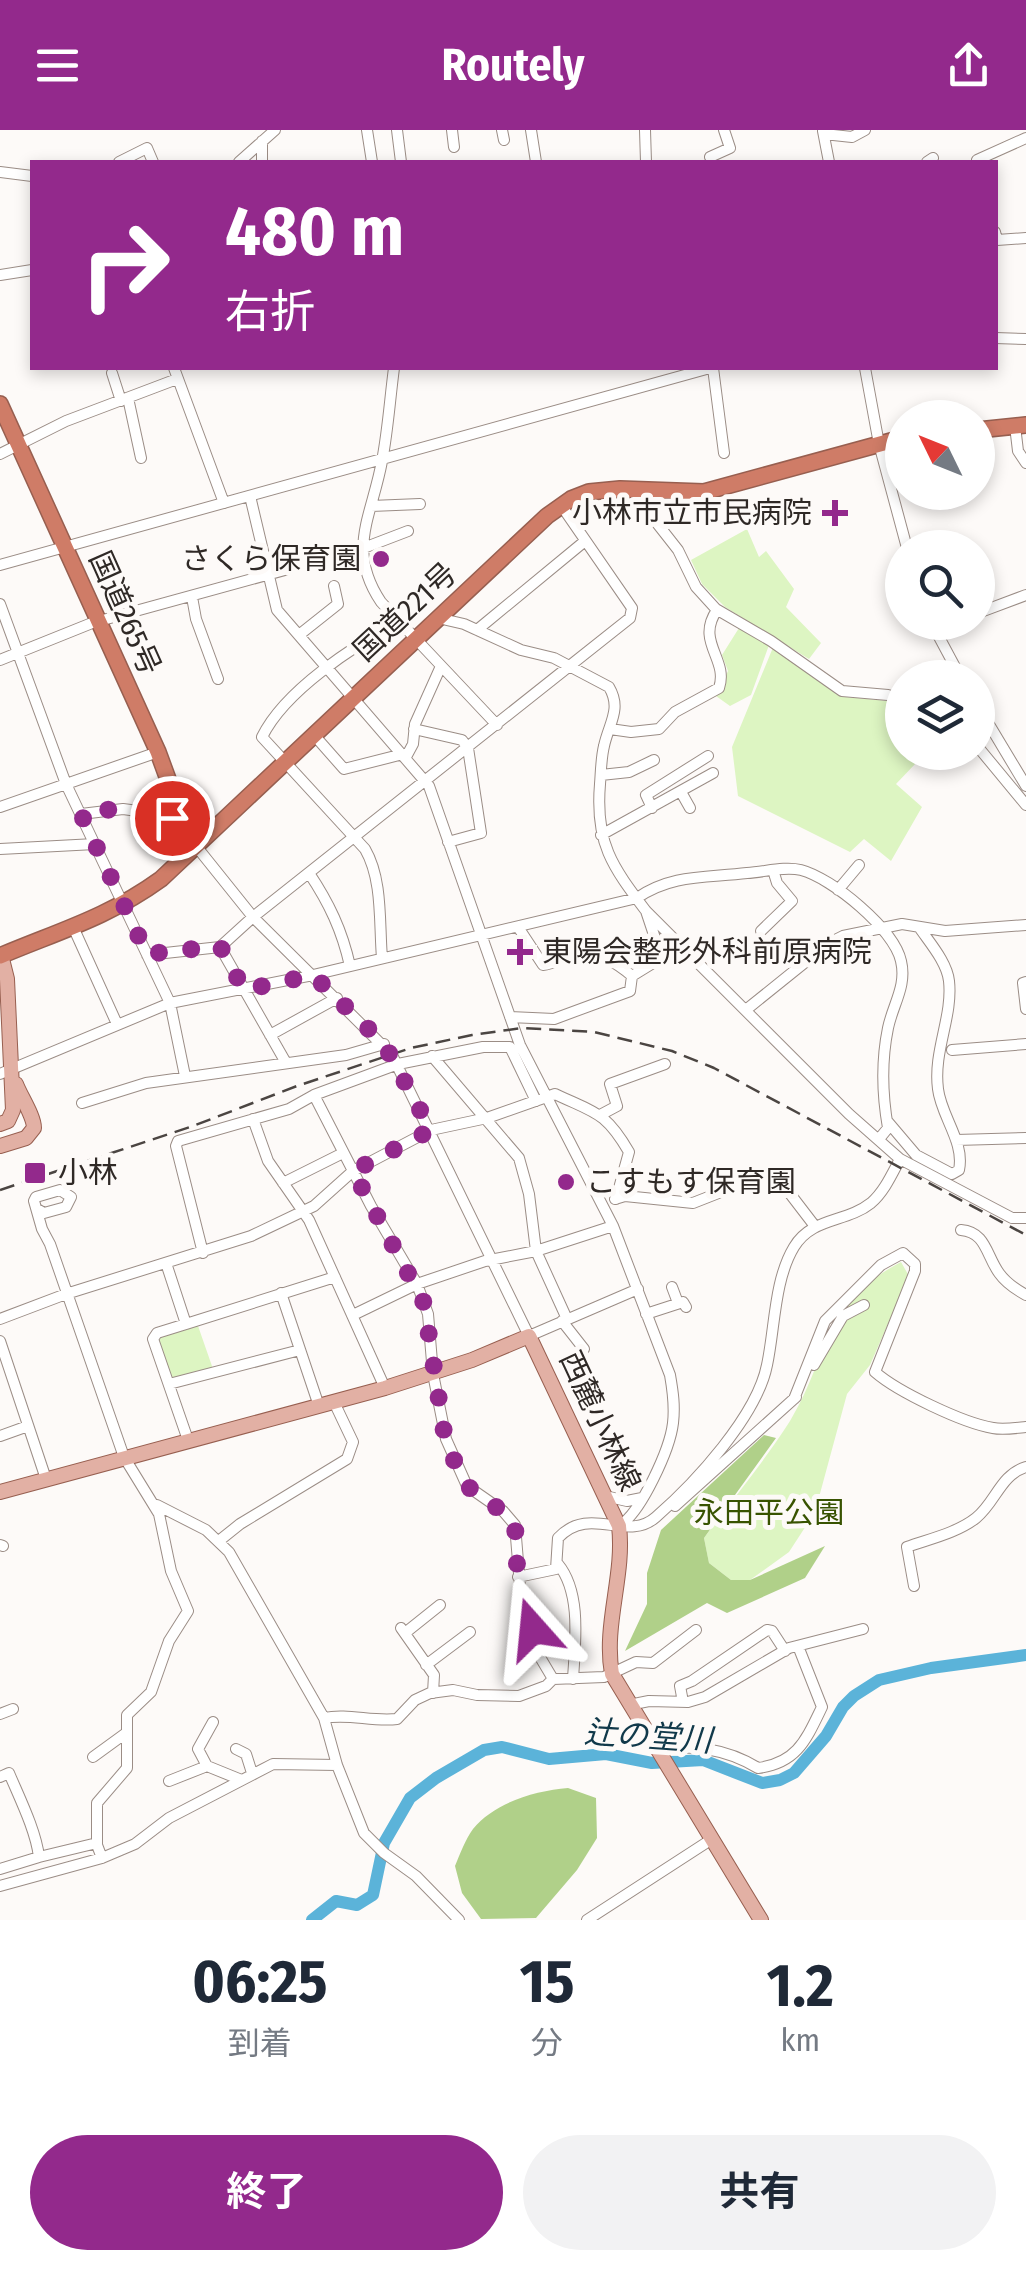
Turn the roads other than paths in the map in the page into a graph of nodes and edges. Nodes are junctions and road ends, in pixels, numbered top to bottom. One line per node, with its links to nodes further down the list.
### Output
1 (275, 130): 11 (street)
2 (367, 130): 18 (street)
3 (397, 130): 19 (street)
4 (452, 130): 12 (street)
5 (532, 130): 20 (street)
6 (646, 130): 21 (street)
7 (724, 130): 13 (street)
8 (866, 130): 9 (street)
9 (823, 132): 22 (street)
10 (1026, 138): 23 (street)
11 (262, 141): 16 (street); 17 (street)
12 (454, 147)
13 (710, 157)
14 (123, 160): 15 (street)
15 (152, 160)
16 (242, 160)
17 (262, 160)
18 (372, 160)
19 (401, 160)
20 (536, 160)
21 (646, 160)
22 (830, 160)
23 (977, 160)
24 (0, 172): 25 (street)
25 (30, 176)
26 (998, 237): 27 (street)
27 (1026, 238)
28 (30, 270): 29 (street)
29 (0, 276)
30 (998, 338): 31 (street)
31 (1026, 339)
32 (394, 370): 48 (street)
33 (705, 370): 48 (street)
34 (712, 370): 45 (street)
35 (865, 370): 44 (street)
36 (112, 373): 38 (street)
37 (176, 373): 38 (street); 52 (street)
38 (125, 399): 43 (street); 47 (street)
39 (0, 404): 43 (highway, 国道265号)
40 (1020, 425): 41 (highway); 49 (street)
41 (995, 428)
42 (885, 442): 44 (highway, 国道221号)
43 (18, 444): 46 (street); 59 (highway, 国道265号)
44 (879, 444): 50 (highway, 国道221号); 56 (street)
45 (724, 453)
46 (0, 454)
47 (141, 458)
48 (382, 461): 51 (street); 55 (street)
49 (1026, 463)
50 (641, 491): 54 (highway, 国道221号); 68 (street)
51 (250, 496): 52 (street); 62 (street)
52 (224, 503): 59 (street)
53 (420, 504): 55 (street)
54 (561, 505): 58 (street); 69 (highway, 国道221号)
55 (370, 506): 60 (street)
56 (902, 530)
57 (408, 531): 60 (street)
58 (585, 540): 72 (street); 79 (street)
59 (65, 546): 61 (street); 71 (highway, 国道265号)
60 (361, 549): 62 (street); 70 (street)
61 (0, 564)
62 (269, 574): 65 (street); 73 (street)
63 (334, 586): 73 (street)
64 (1026, 595): 67 (street)
65 (192, 597): 71 (street); 80 (street)
66 (0, 604): 75 (street)
67 (995, 606)
68 (717, 610): 81 (street); 84 (street)
69 (438, 618): 72 (street); 74 (highway, 国道221号)
70 (400, 621): 74 (street); 77 (street)
71 (99, 622): 75 (street); 89 (highway, 国道265号)
72 (477, 630): 79 (street)
73 (299, 635): 77 (street)
74 (416, 639): 78 (street); 82 (highway, 国道221号)
75 (18, 652): 76 (street); 98 (street)
76 (0, 660)
77 (328, 666): 82 (street); 93 (street)
78 (441, 666): 83 (street); 85 (street)
79 (570, 666): 83 (street); 84 (street)
80 (218, 680)
81 (885, 697)
82 (353, 698): 87 (highway, 国道221号); 90 (street)
83 (497, 725): 88 (street)
84 (610, 729): 96 (street)
85 (414, 730): 88 (street); 90 (street)
86 (995, 734): 99 (street)
87 (314, 735): 90 (street); 93 (highway, 国道221号)
88 (468, 748): 97 (street); 109 (street)
89 (158, 752): 98 (street); 106 (highway, 国道265号)
90 (404, 755): 97 (street)
91 (708, 756): 103 (street)
92 (654, 760): 96 (street)
93 (284, 763): 108 (street); 111 (highway, 国道221号)
94 (995, 768): 101 (street)
95 (713, 773): 100 (street)
96 (601, 774): 107 (street)
97 (426, 780): 108 (street); 109 (street)
98 (66, 784): 102 (street); 105 (street)
99 (1026, 786)
100 (680, 792): 103 (street); 104 (street)
101 (1026, 805)
102 (0, 807)
103 (652, 808): 107 (street)
104 (690, 808)
105 (81, 814): 106 (street); 110 (street)
106 (182, 818): 111 (highway, 国道265号)
107 (600, 835): 117 (street)
108 (354, 838): 115 (street); 133 (street)
109 (448, 842): 128 (street)
110 (96, 844): 112 (street); 118 (street)
111 (196, 846): 118 (highway, 国道221号); 120 (street)
112 (0, 849)
113 (859, 865): 116 (street)
114 (773, 870): 116 (street); 117 (street); 126 (street)
115 (309, 873): 120 (street); 134 (street)
116 (838, 890): 125 (street)
117 (636, 898): 119 (street); 123 (street)
118 (124, 904): 124 (highway, 国道221号); 132 (street)
119 (646, 911): 127 (street); 130 (street)
120 (253, 917): 129 (street); 135 (street)
121 (1026, 925): 122 (street)
122 (918, 926): 125 (street); 166 (street)
123 (518, 927): 128 (street); 136 (street)
124 (74, 929): 131 (highway, 国道221号); 144 (street)
125 (885, 929): 141 (street); 161 (street)
126 (762, 931)
127 (671, 935): 130 (street); 141 (street)
128 (481, 936): 133 (street); 143 (street)
129 (220, 946): 132 (street); 138 (street)
130 (657, 946): 136 (street)
131 (0, 954): 153 (main road)
132 (147, 954): 140 (street)
133 (382, 958): 134 (street)
134 (350, 966): 135 (street)
135 (313, 975): 138 (street); 139 (street)
136 (632, 976): 143 (street)
137 (1026, 982): 142 (street)
138 (244, 990): 140 (street); 145 (street)
139 (337, 998): 145 (street); 146 (street)
140 (170, 1004): 144 (street); 154 (street)
141 (746, 1008): 165 (street)
142 (1026, 1009)
143 (510, 1016): 156 (street)
144 (116, 1024): 153 (street)
145 (270, 1035): 150 (street)
146 (384, 1044): 150 (street); 151 (street)
147 (1026, 1044): 148 (street)
148 (952, 1050)
149 (432, 1056): 151 (street); 156 (street); 160 (street)
150 (285, 1061): 154 (street)
151 (398, 1064): 155 (street); 163 (street)
152 (665, 1064): 158 (street)
153 (6, 1071): 162 (main road); 167 (main road)
154 (185, 1076): 157 (street)
155 (314, 1094): 159 (street); 168 (street)
156 (540, 1099): 158 (street); 160 (street); 173 (street)
157 (82, 1103)
158 (602, 1114): 172 (street)
159 (253, 1118): 171 (street); 183 (street)
160 (487, 1118): 163 (street); 182 (street)
161 (886, 1120): 165 (street); 166 (street)
162 (0, 1124)
163 (431, 1130): 170 (street); 184 (street)
164 (1026, 1138): 166 (street)
165 (878, 1139): 169 (street)
166 (956, 1140)
167 (0, 1146)
168 (343, 1153): 170 (street); 171 (street)
169 (900, 1159): 177 (street); 178 (street)
170 (353, 1171): 176 (street); 187 (street)
171 (284, 1182): 176 (street)
172 (616, 1199): 173 (street); 178 (street)
173 (604, 1206): 179 (street)
174 (36, 1209): 175 (street); 175 (street); 181 (street)
175 (56, 1210): 181 (street)
176 (303, 1212): 183 (street); 186 (street)
177 (1026, 1222)
178 (814, 1225): 220 (street)
179 (613, 1226): 182 (street); 189 (street)
180 (961, 1230): 192 (street)
181 (50, 1244): 191 (street)
182 (536, 1251): 184 (street); 197 (street)
183 (203, 1253): 185 (street)
184 (492, 1260): 187 (street); 199 (street)
185 (166, 1263): 191 (street); 198 (street)
186 (335, 1277): 190 (street); 195 (street)
187 (417, 1284): 195 (street); 203 (street)
188 (672, 1287): 194 (street)
189 (638, 1289): 194 (street); 197 (street)
190 (281, 1293): 198 (street); 202 (street)
191 (66, 1294): 196 (street); 213 (street)
192 (1026, 1295)
193 (864, 1304): 207 (street)
194 (646, 1314): 218 (street)
195 (353, 1315): 206 (street)
196 (0, 1319)
197 (564, 1320): 199 (street); 201 (street)
198 (186, 1324): 205 (street)
199 (529, 1336): 203 (main road, 西麓小林線); 217 (main road, 西麓小林線)
200 (0, 1341): 204 (street)
201 (584, 1349)
202 (300, 1350): 205 (street); 208 (street)
203 (434, 1374): 206 (main road, 西麓小林線); 224 (street)
204 (6, 1379): 209 (street)
205 (168, 1384): 212 (street)
206 (386, 1388): 208 (main road, 西麓小林線)
207 (794, 1399): 210 (street); 220 (street)
208 (326, 1404): 212 (main road, 西麓小林線); 222 (street)
209 (28, 1426): 211 (street); 215 (street)
210 (1026, 1427)
211 (0, 1436)
212 (188, 1440): 213 (main road, 西麓小林線)
213 (124, 1457): 215 (main road, 西麓小林線); 219 (street)
214 (1026, 1466): 225 (street)
215 (46, 1479): 216 (main road, 西麓小林線)
216 (0, 1492)
217 (606, 1496): 218 (street); 221 (main road, 西麓小林線)
218 (642, 1498): 221 (street)
219 (156, 1505): 222 (street); 243 (street)
220 (661, 1512): 221 (street)
221 (619, 1526): 223 (street); 233 (main road, 西麓小林線)
222 (220, 1540): 241 (street)
223 (558, 1564): 224 (street); 235 (street)
224 (518, 1578): 234 (street)
225 (914, 1586)
226 (440, 1606): 232 (street)
227 (863, 1629): 230 (street)
228 (696, 1630): 233 (street)
229 (470, 1632): 232 (street)
230 (798, 1646): 231 (street); 245 (street)
231 (784, 1651): 237 (street); 237 (street)
232 (426, 1665): 236 (street)
233 (612, 1674): 235 (street); 238 (main road)
234 (553, 1679): 235 (street); 236 (street)
235 (573, 1679)
236 (433, 1692): 241 (street)
237 (683, 1702): 238 (street)
238 (630, 1705): 245 (main road)
239 (13, 1709): 240 (street)
240 (0, 1714)
241 (324, 1718): 247 (street)
242 (213, 1722): 248 (street)
243 (126, 1733): 246 (street); 254 (street)
244 (236, 1748): 249 (street)
245 (656, 1749): 253 (main road)
246 (93, 1757)
247 (336, 1765): 249 (street); 260 (street)
248 (206, 1766): 251 (street); 252 (street)
249 (252, 1773): 251 (street)
250 (0, 1778): 255 (street)
251 (239, 1780): 256 (street)
252 (169, 1781)
253 (712, 1839): 261 (street); 262 (main road)
254 (97, 1843): 255 (street); 256 (street)
255 (39, 1857): 257 (street)
256 (102, 1858): 258 (street)
257 (0, 1869)
258 (0, 1886)
259 (436, 1920): 260 (street)
260 (456, 1920)
261 (587, 1920)
262 (761, 1920)

